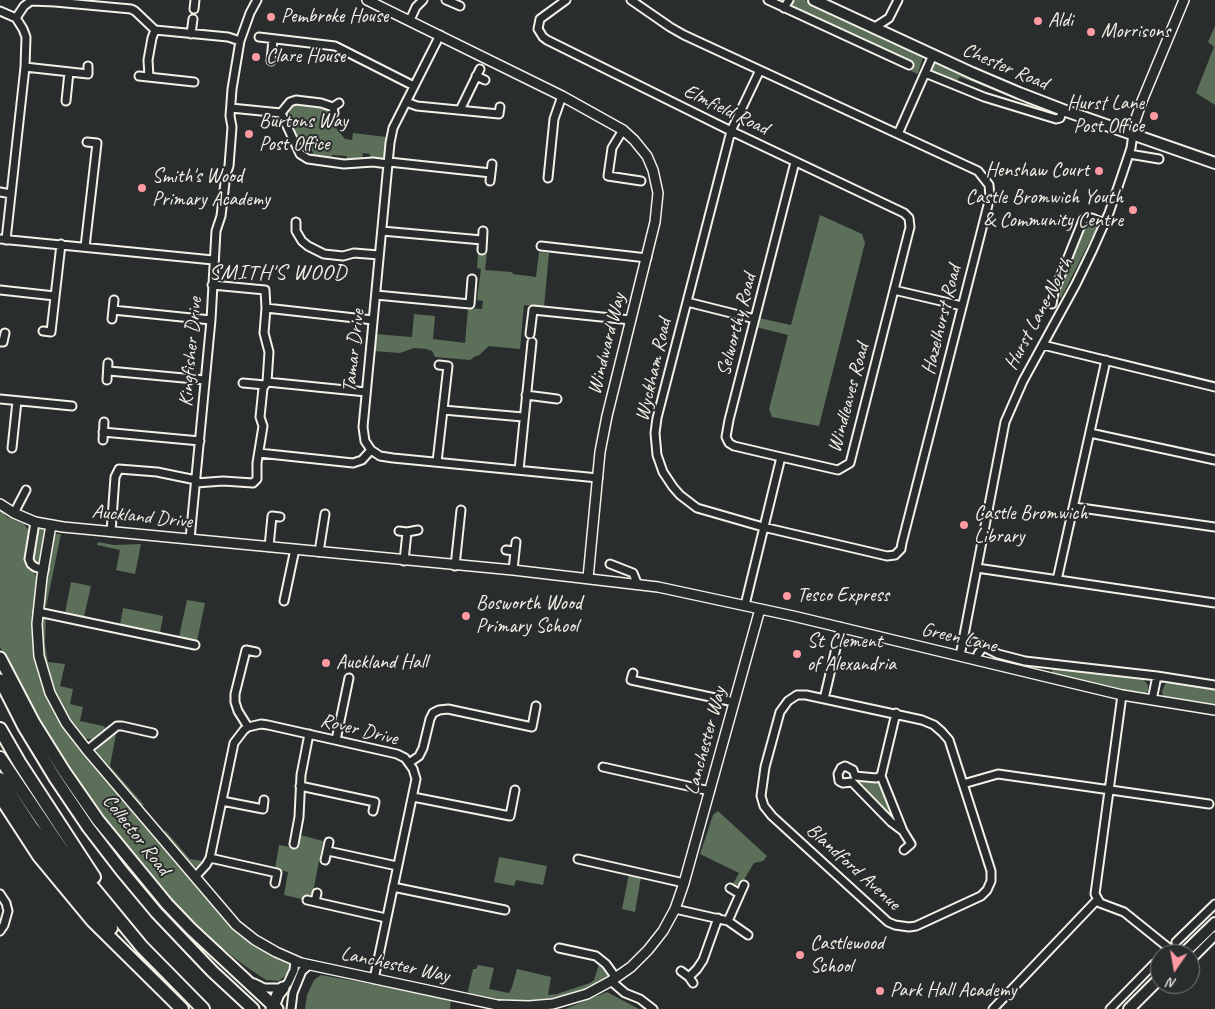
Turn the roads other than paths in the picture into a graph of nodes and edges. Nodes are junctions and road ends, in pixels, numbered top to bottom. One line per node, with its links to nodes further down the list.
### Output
1 (195, 0): 14 (street)
2 (257, 0): 25 (street, Kingfisher Drive)
3 (368, 0): 18 (street, Windward Way)
4 (423, 0): 18 (street)
5 (566, 0): 51 (street, Elmfield Road)
6 (631, 0): 32 (street, Hazelhurst Road)
7 (768, 0): 13 (street)
8 (788, 0): 13 (street)
9 (814, 0): 19 (main road, Chester Road)
10 (898, 0): 19 (street)
11 (1184, 0): 53 (street, Hurst Lane North)
12 (70, 2): 16 (street); 20 (street)
13 (784, 8): 28 (street)
14 (194, 9)
15 (0, 11): 16 (street)
16 (16, 18): 30 (street)
17 (193, 19): 21 (street)
18 (410, 20): 22 (street, Windward Way)
19 (875, 27): 26 (main road, Chester Road)
20 (155, 30): 21 (street); 37 (street)
21 (191, 34): 25 (street)
22 (440, 35): 40 (street, Tamar Drive); 41 (street, Windward Way)
23 (259, 37): 24 (street)
24 (273, 39): 27 (street); 40 (street)
25 (240, 41): 44 (street, Kingfisher Drive)
26 (933, 55): 34 (street); 48 (main road, Chester Road)
27 (271, 61)
28 (909, 65)
29 (88, 66): 33 (street)
30 (25, 68): 33 (street); 66 (street)
31 (480, 69): 36 (street)
32 (760, 70): 51 (street, Wyckham Road); 52 (street, Hazelhurst Road)
33 (69, 72): 42 (street)
34 (925, 73): 48 (street); 52 (street)
35 (140, 76): 37 (street)
36 (476, 76): 38 (street); 46 (street)
37 (149, 77): 39 (street)
38 (485, 80)
39 (194, 82)
40 (414, 86): 43 (street, Tamar Drive)
41 (562, 96): 50 (street, Windward Way); 62 (street)
42 (66, 101)
43 (406, 102): 46 (street); 58 (street, Tamar Drive)
44 (231, 108): 49 (street); 80 (street, Kingfisher Drive)
45 (335, 108): 49 (street)
46 (460, 110): 47 (street)
47 (499, 110)
48 (1063, 110): 53 (main road, Chester Road)
49 (281, 112): 58 (street)
50 (623, 130): 63 (street); 79 (street, Windward Way)
51 (731, 131): 57 (street, Elmfield Road); 88 (street, Wyckham Road)
52 (898, 134): 90 (street, Hazelhurst Road)
53 (1133, 134): 55 (street, Hurst Lane North); 59 (main road, Chester Road)
54 (87, 142): 76 (street)
55 (1130, 154): 56 (street); 69 (street, Hurst Lane North)
56 (1159, 159)
57 (795, 162): 67 (street, Elmfield Road); 94 (street, Selworthy Road)
58 (388, 163): 61 (street); 70 (street, Tamar Drive)
59 (1215, 163)
60 (492, 164): 61 (street)
61 (491, 173): 64 (street)
62 (548, 178)
63 (641, 180)
64 (490, 181)
65 (0, 192): 66 (street)
66 (11, 194): 72 (street)
67 (904, 214): 84 (street, Windleaves Road)
68 (296, 222): 78 (street)
69 (1104, 223): 89 (street); 101 (street, Hurst Lane North)
70 (382, 231): 73 (street); 78 (street, Tamar Drive)
71 (483, 231): 73 (street)
72 (3, 240): 74 (street)
73 (482, 240): 77 (street)
74 (61, 244): 76 (street); 86 (street)
75 (541, 246): 79 (street)
76 (86, 247): 80 (street)
77 (482, 250)
78 (379, 255): 85 (street, Tamar Drive)
79 (647, 258): 97 (street, Windward Way)
80 (213, 260): 82 (street, Kingfisher Drive)
81 (472, 279): 85 (street)
82 (212, 285): 91 (street); 95 (street, Kingfisher Drive)
83 (0, 290): 86 (street)
84 (894, 290): 90 (street); 125 (street, Windleaves Road)
85 (376, 295): 96 (street, Tamar Drive)
86 (55, 296): 98 (street)
87 (114, 300): 92 (street)
88 (687, 302): 94 (street); 140 (street, Wyckham Road)
89 (1052, 304)
90 (962, 306): 153 (street, Hazelhurst Road)
91 (266, 308): 96 (street); 109 (street)
92 (113, 310): 93 (street); 95 (street)
93 (112, 319)
94 (755, 319): 125 (street, Selworthy Road)
95 (211, 320): 107 (street, Kingfisher Drive)
96 (374, 320): 111 (street, Tamar Drive)
97 (631, 320): 112 (street); 129 (street, Windward Way)
98 (44, 331)
99 (4, 333): 100 (street)
100 (0, 342)
101 (1042, 345): 102 (street); 157 (street, Hurst Lane North)
102 (1106, 360): 110 (street); 120 (street)
103 (108, 362): 105 (street)
104 (439, 365): 117 (street)
105 (109, 371): 106 (street); 107 (street)
106 (107, 380)
107 (205, 380): 121 (street, Kingfisher Drive)
108 (243, 383): 109 (street)
109 (266, 384): 111 (street); 124 (street)
110 (1215, 387)
111 (366, 392): 123 (street, Tamar Drive)
112 (526, 395): 114 (street); 118 (street)
113 (0, 399): 115 (street)
114 (557, 399)
115 (17, 401): 116 (street); 122 (street)
116 (72, 406)
117 (443, 410): 118 (street); 127 (street)
118 (523, 417): 128 (street)
119 (104, 422): 121 (street)
120 (1090, 434): 126 (street); 133 (street)
121 (200, 441): 130 (street, Kingfisher Drive)
122 (12, 448)
123 (371, 450): 124 (street); 127 (street)
124 (259, 453): 130 (street)
125 (781, 457): 140 (street)
126 (1215, 460)
127 (437, 462): 128 (street)
128 (519, 470): 129 (street)
129 (598, 478): 160 (street, Windward Way)
130 (196, 481): 144 (street); 146 (street, Kingfisher Drive)
131 (26, 490): 135 (street)
132 (0, 504): 135 (street, Auckland Drive)
133 (1074, 507): 141 (street); 161 (street)
134 (461, 510): 156 (street)
135 (14, 512): 138 (street, Auckland Drive)
136 (325, 514): 152 (street)
137 (280, 517): 148 (street)
138 (35, 522): 139 (street, Auckland Drive); 158 (street)
139 (51, 525): 144 (street, Auckland Drive); 158 (street, Lanchester Way)
140 (763, 527): 153 (street, Wyckham Road); 165 (street)
141 (1215, 528)
142 (418, 530): 145 (street)
143 (399, 531): 145 (street)
144 (111, 532): 146 (street, Auckland Drive)
145 (407, 532): 154 (street)
146 (190, 539): 148 (street, Auckland Drive)
147 (516, 542): 151 (street)
148 (269, 547): 149 (street, Auckland Drive)
149 (295, 549): 152 (street, Auckland Drive); 163 (street)
150 (506, 550): 151 (street)
151 (515, 551): 159 (street)
152 (320, 552): 154 (street, Auckland Drive)
153 (887, 556)
154 (404, 561): 156 (street, Auckland Drive)
155 (610, 564): 162 (street, Green Lane)
156 (455, 566): 159 (street, Auckland Drive)
157 (977, 568): 161 (street); 174 (street, Hurst Lane North)
158 (44, 570): 167 (street, Lanchester Way)
159 (513, 570): 160 (street, Auckland Drive)
160 (588, 578): 162 (street, Green Lane)
161 (1057, 580): 164 (street)
162 (637, 583): 165 (street, Green Lane)
163 (284, 601)
164 (1215, 603)
165 (745, 605): 166 (street, Green Lane)
166 (760, 609): 168 (street, Green Lane); 184 (street, Lanchester Way)
167 (38, 612): 170 (street); 193 (street, Lanchester Way)
168 (841, 627): 174 (street, Green Lane); 182 (street)
169 (974, 642): 171 (street)
170 (195, 645)
171 (983, 647): 173 (street); 177 (street)
172 (256, 652): 188 (street)
173 (978, 654)
174 (960, 656): 181 (street, Green Lane)
175 (0, 658): 241 (highway, Collector Road)
176 (633, 673): 184 (street)
177 (1157, 676): 180 (street); 183 (street)
178 (349, 678): 192 (street)
179 (0, 680): 265 (highway, Collector Road)
180 (1215, 685)
181 (1122, 695): 183 (street, Green Lane); 202 (street)
182 (824, 698): 187 (street, Blandford Avenue); 199 (street, Blandford Avenue)
183 (1152, 700): 186 (street, Green Lane)
184 (734, 702): 203 (street, Lanchester Way)
185 (536, 706): 195 (street)
186 (1215, 710)
187 (896, 713): 197 (street); 199 (street, Blandford Avenue)
188 (248, 727): 191 (street, Rover Drive); 207 (street)
189 (0, 729): 249 (highway)
190 (153, 733): 193 (street)
191 (309, 734): 192 (street, Rover Drive); 200 (street)
192 (336, 740): 195 (street, Rover Drive)
193 (87, 750): 221 (street, Lanchester Way)
194 (0, 758): 249 (highway)
195 (409, 764): 205 (street, Rover Drive)
196 (603, 767): 203 (street)
197 (880, 776): 211 (street); 211 (street)
198 (0, 779): 260 (highway)
199 (962, 784): 202 (street)
200 (300, 786): 209 (street); 210 (street)
201 (515, 790): 205 (street)
202 (1109, 790): 208 (street); 231 (street)
203 (710, 791): 223 (street, Lanchester Way)
204 (0, 796): 260 (highway)
205 (413, 797): 220 (street, Rover Drive)
206 (264, 800): 207 (street)
207 (222, 801): 217 (street)
208 (1209, 804)
209 (373, 811)
210 (297, 830): 212 (street); 214 (street)
211 (903, 831): 215 (street)
212 (306, 832)
213 (330, 842): 216 (street)
214 (294, 844)
215 (904, 850)
216 (328, 851): 219 (street); 220 (street)
217 (210, 858): 221 (street); 222 (street)
218 (578, 859): 223 (street)
219 (325, 860)
220 (397, 866): 225 (street, Rover Drive)
221 (195, 877): 252 (street, Lanchester Way)
222 (275, 883)
223 (684, 883): 234 (street, Lanchester Way)
224 (744, 885): 229 (street)
225 (393, 886): 235 (street); 236 (street, Rover Drive)
226 (730, 888): 229 (street)
227 (318, 892): 232 (street)
228 (0, 894): 242 (street)
229 (740, 894): 238 (street)
230 (307, 900): 232 (street)
231 (1097, 900): 247 (street); 268 (street)
232 (315, 902): 236 (street)
233 (1215, 904): 240 (street)
234 (675, 909): 237 (street); 256 (street, Lanchester Way)
235 (505, 910)
236 (386, 918): 257 (street, Rover Drive)
237 (718, 918): 238 (street); 255 (street)
238 (728, 921): 243 (street)
239 (1215, 923): 244 (main road)
240 (1193, 925): 244 (street); 246 (street)
241 (191, 929): 258 (street); 261 (highway, Collector Road)
242 (0, 931)
243 (748, 935)
244 (1202, 935): 248 (main road)
245 (1215, 936): 251 (street)
246 (1176, 942)
247 (1163, 944)
248 (1193, 944)
249 (142, 947): 264 (highway)
250 (559, 948): 256 (street)
251 (1200, 951)
252 (295, 961): 253 (street, Lanchester Way); 258 (street)
253 (309, 965): 257 (street, Lanchester Way); 266 (street)
254 (1150, 968): 269 (street)
255 (681, 971)
256 (613, 979): 257 (street, Lanchester Way); 267 (street)
257 (374, 980)
258 (283, 988): 261 (highway)
259 (1150, 989): 262 (main road)
260 (173, 1000): 263 (highway)
261 (274, 1008)
262 (1132, 1008)
263 (182, 1009)
264 (203, 1009)
265 (253, 1009)
266 (291, 1009)
267 (653, 1009)
268 (993, 1009)
269 (1110, 1009)

